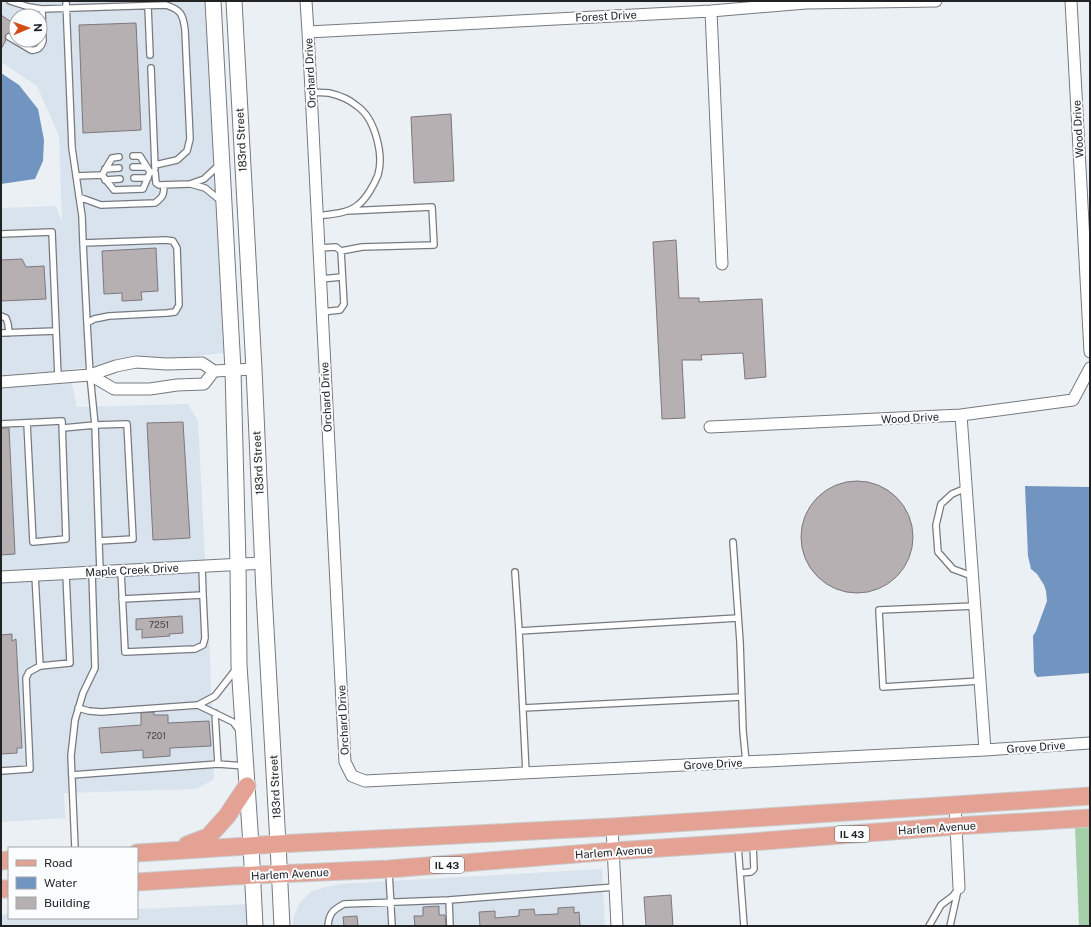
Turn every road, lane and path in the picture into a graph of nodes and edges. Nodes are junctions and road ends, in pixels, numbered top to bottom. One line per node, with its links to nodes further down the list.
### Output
1 (10, 1): 10 (lane)
2 (66, 1): 12 (lane)
3 (213, 1): 22 (street, 183rd Street)
4 (234, 1): 54 (street, 183rd Street)
5 (306, 1): 14 (street)
6 (936, 1): 8 (street, Forest Drive)
7 (1071, 1): 52 (street, Wood Drive)
8 (893, 2): 13 (street, Forest Drive)
9 (148, 6): 12 (lane); 17 (lane); 23 (lane)
10 (36, 8)
11 (48, 9): 12 (lane)
12 (66, 9): 29 (lane)
13 (711, 11): 14 (street, Forest Drive); 43 (street)
14 (308, 32): 19 (street, Orchard Drive)
15 (27, 48): 16 (lane)
16 (40, 48)
17 (150, 55)
18 (151, 68): 23 (lane)
19 (311, 92): 37 (lane); 38 (street, Orchard Drive)
20 (133, 156): 25 (lane)
21 (119, 157): 27 (lane)
22 (222, 162): 33 (lane); 36 (street, 183rd Street)
23 (155, 165): 28 (lane)
24 (133, 167): 25 (lane)
25 (147, 167): 28 (lane)
26 (119, 168): 27 (lane)
27 (106, 169): 30 (lane)
28 (151, 174): 30 (lane); 31 (lane); 34 (lane)
29 (76, 176): 30 (lane); 35 (lane)
30 (104, 177): 32 (lane)
31 (134, 178)
32 (120, 179)
33 (190, 184): 34 (lane); 36 (lane)
34 (164, 185): 35 (lane)
35 (79, 197): 40 (lane)
36 (224, 203): 55 (street, 183rd Street)
37 (347, 211): 38 (lane); 42 (lane)
38 (317, 216): 41 (street, Orchard Drive)
39 (1, 234): 49 (lane)
40 (83, 243): 48 (lane); 48 (lane)
41 (319, 248): 42 (lane); 45 (street, Orchard Drive)
42 (341, 251): 44 (lane)
43 (722, 264)
44 (342, 277): 45 (lane); 46 (lane)
45 (320, 279): 46 (street, Orchard Drive)
46 (322, 312): 95 (street, Orchard Drive)
47 (1, 316): 51 (lane)
48 (87, 323): 57 (lane)
49 (56, 331): 51 (lane); 58 (lane)
50 (1, 333): 51 (lane)
51 (9, 333)
52 (1090, 352)
53 (1090, 368): 60 (street, Wood Drive)
54 (254, 369): 55 (street); 69 (street, 183rd Street)
55 (233, 370): 56 (street); 70 (street, 183rd Street)
56 (214, 371): 57 (street); 57 (street)
57 (90, 375): 58 (street); 63 (lane)
58 (58, 377): 59 (street)
59 (1, 382)
60 (961, 415): 64 (street, Wood Drive); 66 (street)
61 (28, 422): 62 (lane); 65 (lane); 65 (lane)
62 (1, 424)
63 (95, 425): 65 (lane); 67 (lane); 67 (lane)
64 (710, 427)
65 (63, 428)
66 (966, 488): 77 (street); 77 (lane)
67 (99, 541): 73 (lane)
68 (733, 542): 82 (lane)
69 (263, 563): 70 (street, Maple Creek Drive); 109 (street, 183rd Street)
70 (238, 564): 71 (street, Maple Creek Drive); 84 (street, 183rd Street)
71 (202, 566): 72 (street, Maple Creek Drive); 79 (lane)
72 (121, 571): 73 (street, Maple Creek Drive); 80 (lane)
73 (96, 572): 75 (street, Maple Creek Drive); 89 (lane)
74 (515, 572): 83 (lane)
75 (66, 574): 76 (street, Maple Creek Drive); 85 (lane)
76 (34, 575): 78 (street, Maple Creek Drive); 85 (lane)
77 (972, 576): 81 (street)
78 (1, 577)
79 (203, 595): 80 (lane); 80 (lane)
80 (122, 599)
81 (974, 606): 86 (street); 86 (lane)
82 (738, 618): 83 (lane); 87 (lane)
83 (519, 631): 90 (lane)
84 (239, 665): 88 (lane); 92 (street, 183rd Street)
85 (40, 666): 99 (lane)
86 (980, 681): 94 (street)
87 (742, 697): 90 (lane); 96 (lane)
88 (198, 705): 89 (lane); 91 (lane)
89 (78, 708): 101 (lane)
90 (523, 708): 100 (lane)
91 (215, 713): 92 (lane); 97 (lane)
92 (244, 736): 98 (street, 183rd Street)
93 (1090, 743): 94 (street, Grove Drive)
94 (985, 750): 96 (street, Grove Drive)
95 (345, 762): 100 (street, Grove Drive)
96 (746, 762): 100 (street, Grove Drive)
97 (218, 764): 98 (lane); 101 (lane)
98 (246, 766): 102 (street, 183rd Street)
99 (1, 770)
100 (526, 773)
101 (72, 775): 111 (lane)
102 (247, 786): 110 (street, 183rd Street); 112 (main road)
103 (1090, 796): 104 (main road, Harlem Avenue / IL 43)
104 (955, 805): 106 (street); 107 (main road, Harlem Avenue / IL 43)
105 (1090, 818): 106 (main road, Harlem Avenue / IL 43)
106 (956, 826): 108 (main road, Harlem Avenue / IL 43); 121 (street)
107 (612, 827): 109 (main road, Harlem Avenue / IL 43); 113 (street)
108 (746, 843): 113 (main road, Harlem Avenue / IL 43); 116 (lane); 116 (lane)
109 (278, 844): 110 (main road, Harlem Avenue / IL 43); 117 (street, 183rd Street)
110 (251, 845): 112 (main road, Harlem Avenue / IL 43); 118 (street, 183rd Street)
111 (75, 847)
112 (174, 851): 114 (main road, Harlem Avenue / IL 43)
113 (614, 851): 115 (main road, Harlem Avenue / IL 43); 120 (street)
114 (138, 853)
115 (389, 869): 117 (main road, Harlem Avenue / IL 43); 123 (lane)
116 (740, 873): 130 (lane)
117 (279, 874): 118 (main road, Harlem Avenue / IL 43); 125 (street, 183rd Street)
118 (253, 875): 119 (main road, Harlem Avenue / IL 43); 124 (street, 183rd Street)
119 (138, 882)
120 (615, 887): 122 (lane); 129 (street)
121 (959, 888): 131 (lane); 132 (lane)
122 (450, 900): 123 (lane); 128 (lane)
123 (391, 902): 126 (lane); 127 (lane)
124 (255, 926)
125 (282, 926)
126 (328, 926)
127 (392, 926)
128 (450, 926)
129 (617, 926)
130 (744, 926)
131 (929, 926)
132 (950, 926)

